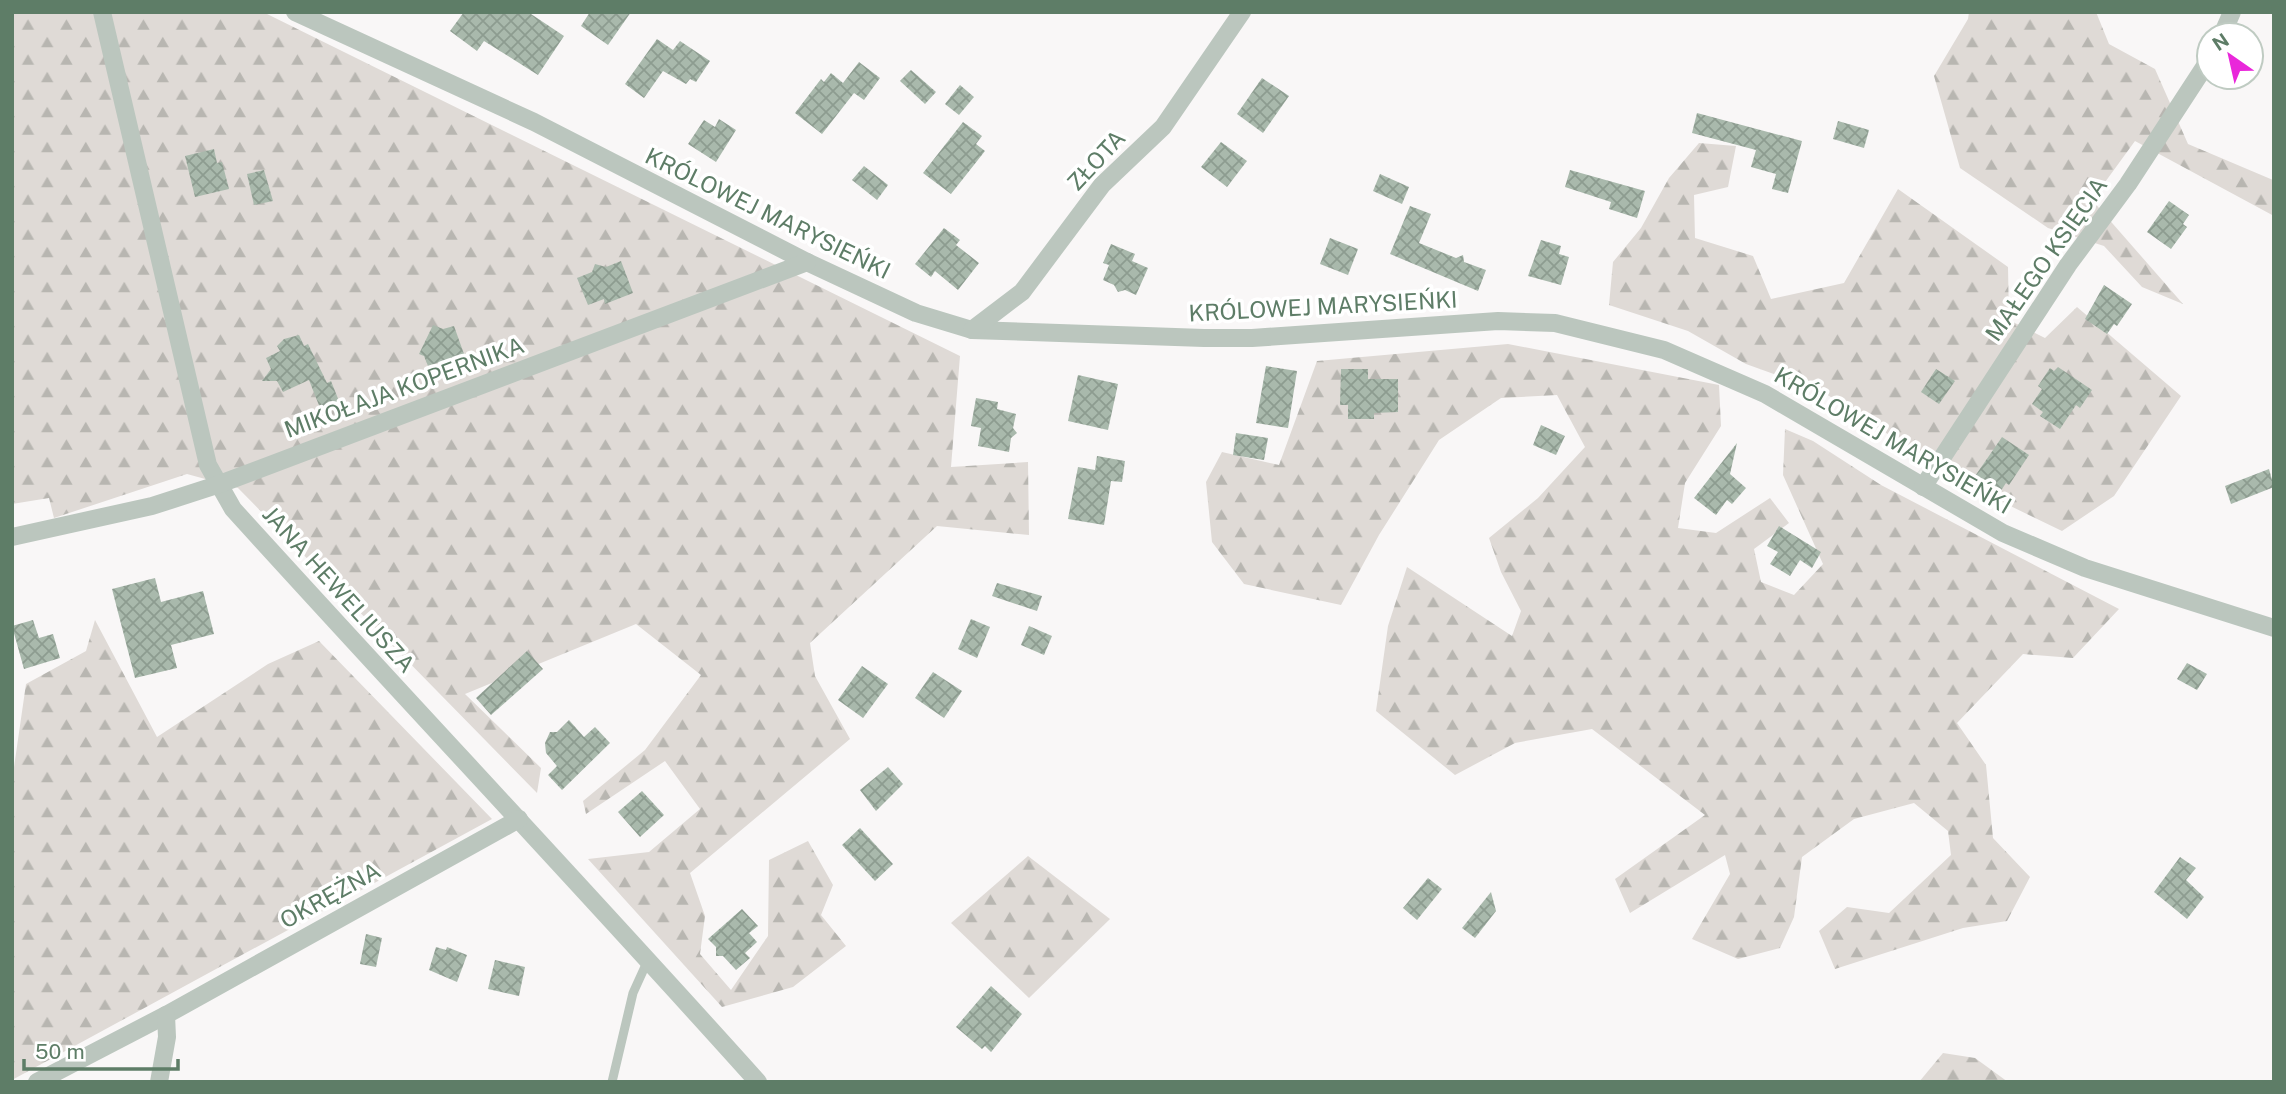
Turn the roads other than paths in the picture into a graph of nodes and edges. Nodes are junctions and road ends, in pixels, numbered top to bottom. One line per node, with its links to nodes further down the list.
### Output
1 (102, 12): 7 (street, JANA HEWELIUSZA)
2 (295, 12): 5 (street, KRÓLOWEJ MARYSIEŃKI)
3 (1242, 12): 6 (street, ZŁOTA)
4 (2195, 81): 8 (street, MAŁEGO KSIĘCIA)
5 (807, 262): 6 (street, KRÓLOWEJ MARYSIEŃKI); 7 (street, MIKOŁAJA KOPERNIKA)
6 (972, 330): 8 (street, KRÓLOWEJ MARYSIEŃKI)
7 (217, 485): 9 (street, MIKOŁAJA KOPERNIKA); 11 (street, JANA HEWELIUSZA)
8 (1923, 487): 10 (street, KRÓLOWEJ MARYSIEŃKI)
9 (12, 537)
10 (2274, 628)
11 (519, 818): 12 (street, JANA HEWELIUSZA); 13 (street, OKRĘŻNA)
12 (648, 960): 16 (lane); 17 (street, JANA HEWELIUSZA)
13 (166, 1014): 14 (street, OKRĘŻNA); 15 (street)
14 (37, 1082)
15 (159, 1082)
16 (612, 1082)
17 (758, 1082)

